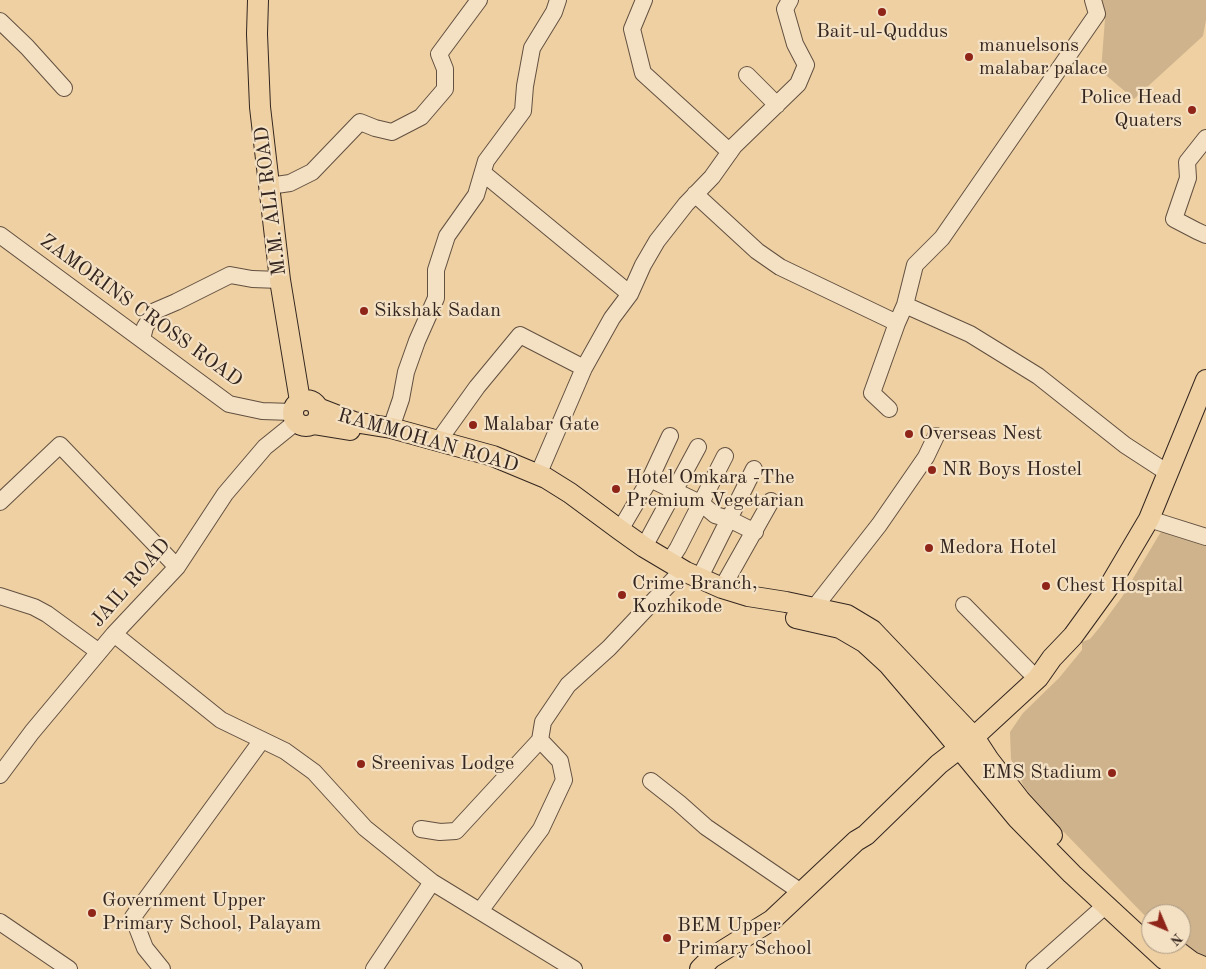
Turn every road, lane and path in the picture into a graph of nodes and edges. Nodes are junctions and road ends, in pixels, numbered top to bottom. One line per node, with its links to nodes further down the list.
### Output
1 (258, 0): 14 (main road, M.M. ALI ROAD)
2 (558, 0): 13 (street)
3 (644, 0): 12 (street)
4 (790, 0): 10 (street)
5 (1092, 0): 20 (street)
6 (478, 1): 14 (street)
7 (0, 21): 9 (street)
8 (747, 75): 10 (street)
9 (64, 88)
10 (777, 105): 12 (street)
11 (1206, 138): 16 (street)
12 (730, 152): 15 (street)
13 (483, 173): 19 (street); 27 (street)
14 (269, 186): 18 (main road, M.M. ALI ROAD)
15 (695, 194): 19 (street); 21 (street)
16 (1206, 234)
17 (0, 235): 22 (street, ZAMORINS CROSS ROAD)
18 (280, 280): 22 (street); 26 (main road, M.M. ALI ROAD)
19 (630, 294): 23 (street)
20 (905, 305): 21 (street); 34 (street)
21 (898, 324): 25 (street)
22 (142, 339): 26 (street, ZAMORINS CROSS ROAD)
23 (584, 368): 30 (street); 35 (street)
24 (1206, 380): 34 (main road)
25 (890, 409)
26 (304, 413): 27 (main road, RAMMOHAN ROAD); 47 (street, JAIL ROAD); 48 (main road, RAMMOHAN ROAD)
27 (391, 428): 30 (main road, RAMMOHAN ROAD)
28 (670, 436): 36 (street)
29 (936, 436): 52 (street)
30 (439, 440): 35 (main road, RAMMOHAN ROAD)
31 (698, 447): 37 (street)
32 (725, 456): 40 (street)
33 (754, 469): 41 (street)
34 (1168, 474): 42 (main road)
35 (538, 475): 43 (main road, RAMMOHAN ROAD)
36 (650, 479): 37 (street); 43 (street)
37 (675, 491): 40 (street); 46 (street)
38 (771, 501): 44 (street)
39 (0, 502): 47 (street)
40 (702, 504): 41 (street); 48 (street)
41 (729, 519): 44 (street); 49 (street)
42 (1149, 519): 45 (street); 55 (main road)
43 (620, 530): 46 (main road, RAMMOHAN ROAD)
44 (755, 532): 49 (street)
45 (1206, 537)
46 (644, 547): 48 (main road, RAMMOHAN ROAD)
47 (176, 567): 53 (street, JAIL ROAD)
48 (672, 570): 49 (main road, RAMMOHAN ROAD); 59 (street)
49 (707, 584): 52 (main road, RAMMOHAN ROAD); 57 (main road, RAMMOHAN ROAD)
50 (0, 596): 54 (street)
51 (964, 604): 56 (street)
52 (814, 608): 57 (main road, RAMMOHAN ROAD)
53 (114, 634): 54 (street, JAIL ROAD); 58 (street)
54 (99, 652): 60 (street, JAIL ROAD)
55 (1052, 658): 56 (main road); 57 (main road)
56 (1029, 671): 57 (main road)
57 (962, 738): 64 (main road); 65 (main road); 67 (main road)
58 (262, 740): 63 (street); 72 (street)
59 (540, 740): 62 (street); 66 (street)
60 (0, 775)
61 (651, 781): 64 (street)
62 (421, 829)
63 (432, 882): 66 (street); 73 (street)
64 (801, 892): 75 (main road)
65 (1106, 905): 69 (main road); 76 (street)
66 (480, 911): 74 (street)
67 (1141, 921)
68 (0, 922): 71 (street)
69 (1168, 960): 70 (main road)
70 (1206, 968)
71 (69, 969)
72 (162, 969)
73 (374, 969)
74 (574, 969)
75 (700, 969)
76 (1034, 969)

